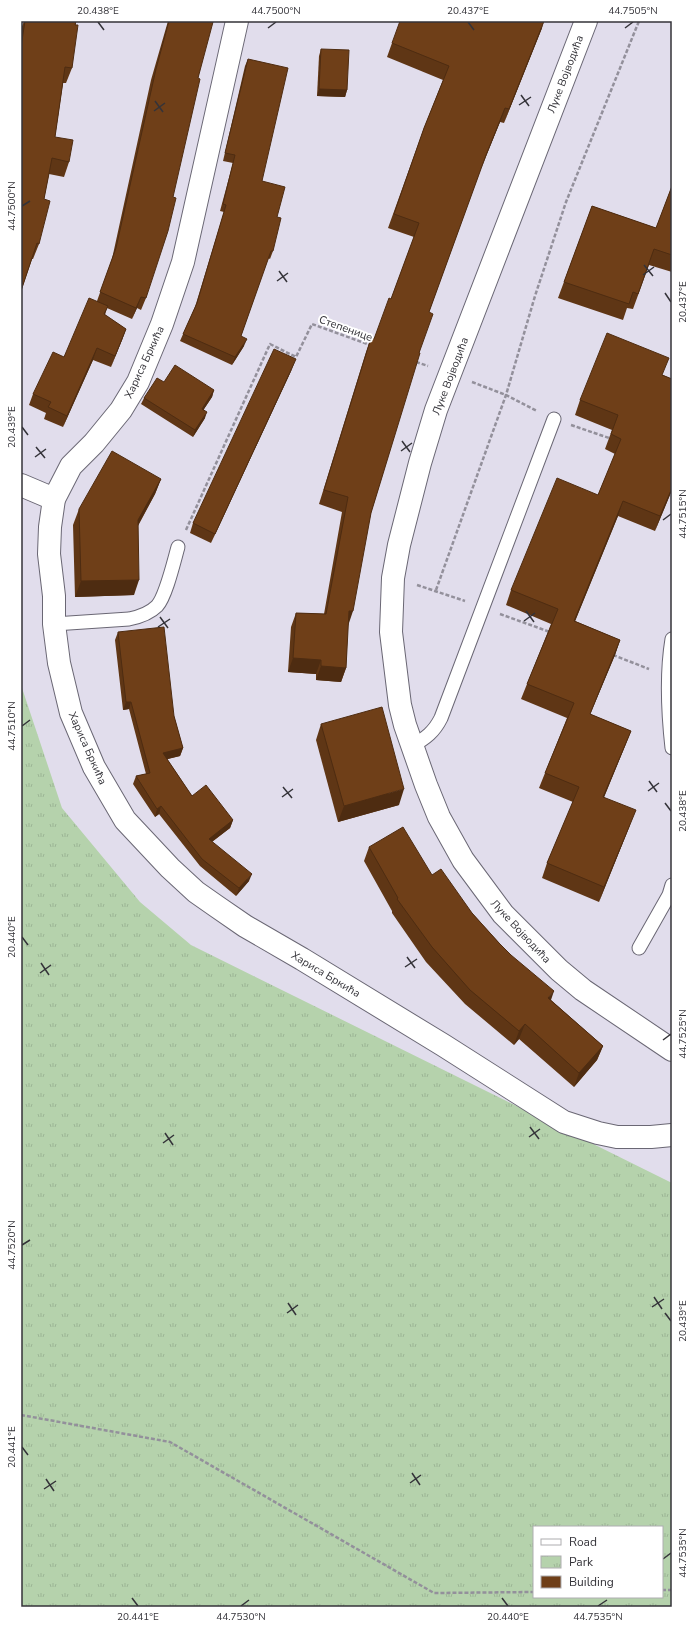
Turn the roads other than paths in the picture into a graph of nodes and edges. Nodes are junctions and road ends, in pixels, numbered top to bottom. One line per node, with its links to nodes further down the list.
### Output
1 (237, 21): 5 (street, Хариса Бркића)
2 (586, 21): 9 (street, Луке Војводића)
3 (554, 419): 9 (lane)
4 (21, 486): 5 (street)
5 (54, 499): 7 (street, Хариса Бркића)
6 (178, 547): 7 (lane)
7 (54, 624): 14 (street, Хариса Бркића)
8 (672, 639): 10 (lane)
9 (412, 746): 13 (street, Луке Војводића)
10 (672, 748)
11 (672, 885): 12 (lane)
12 (640, 948)
13 (672, 1050)
14 (672, 1134)

